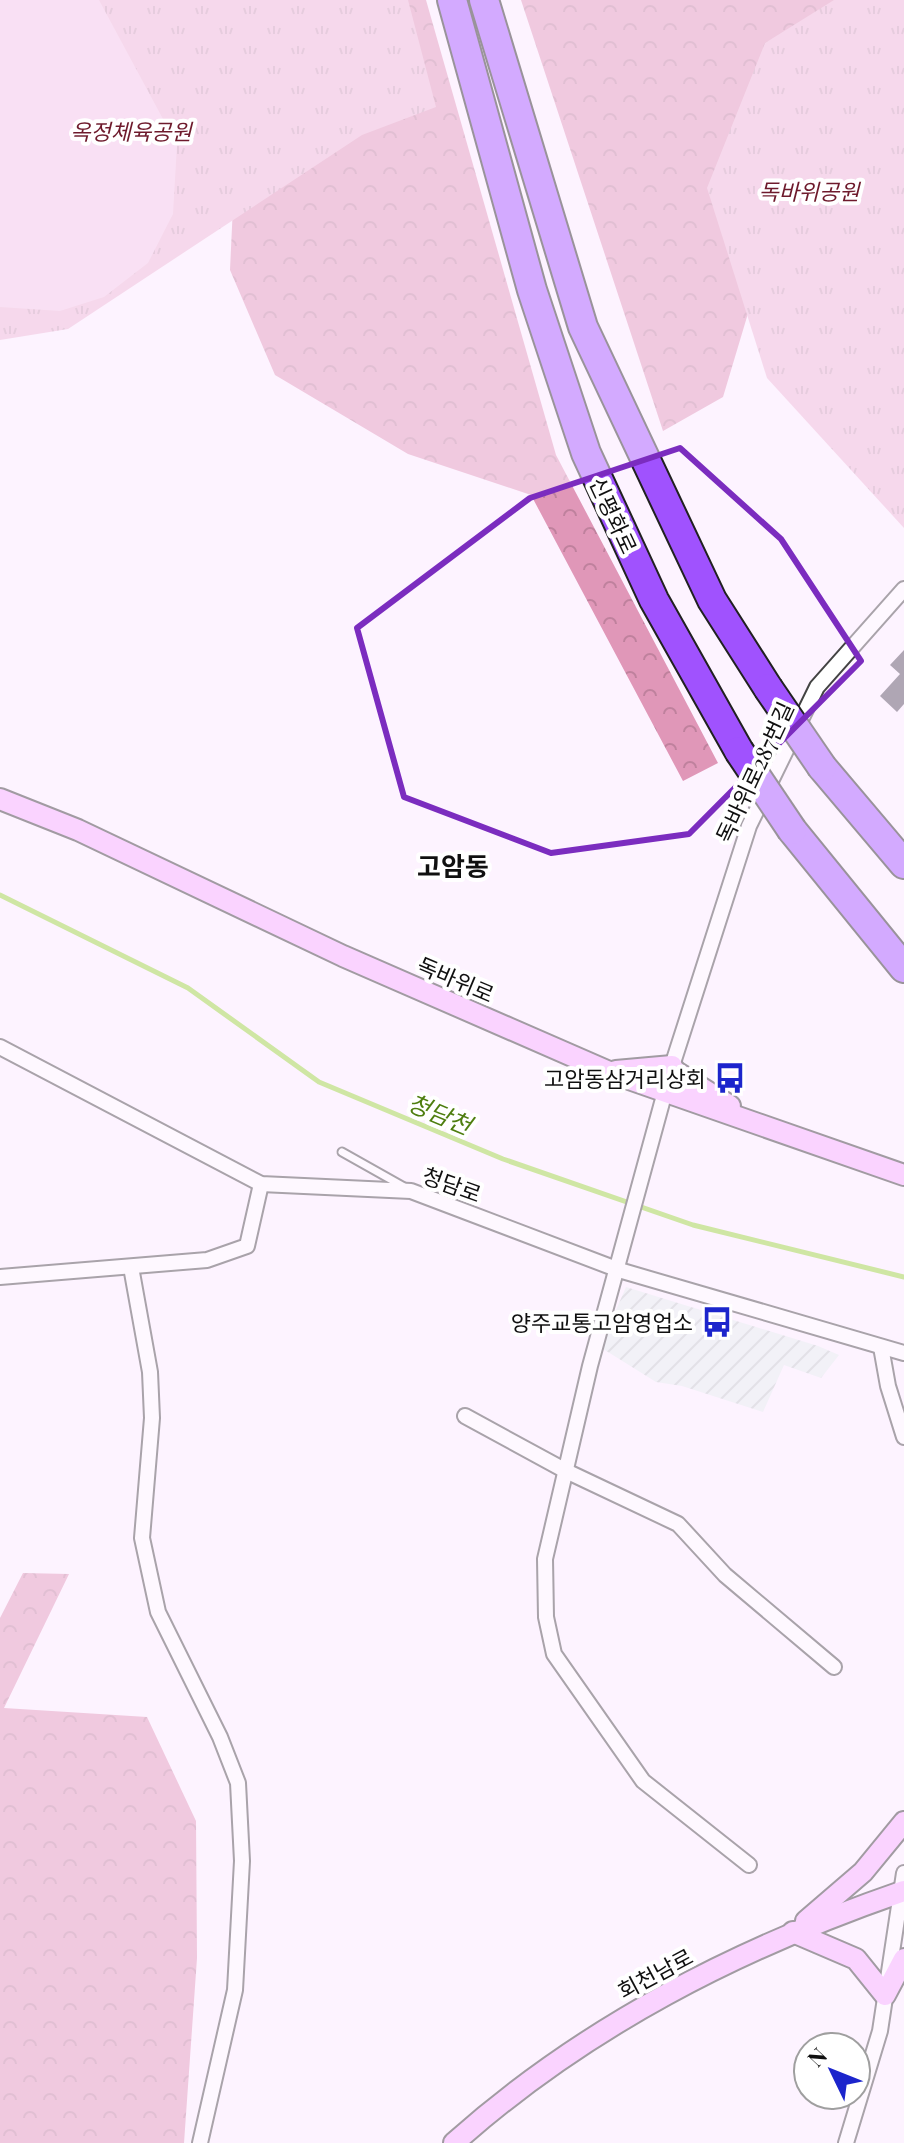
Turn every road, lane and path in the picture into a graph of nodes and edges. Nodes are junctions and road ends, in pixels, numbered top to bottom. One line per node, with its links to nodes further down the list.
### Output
1 (452, 0): 6 (highway, 신평화로, bridge)
2 (484, 0): 5 (highway, bridge)
3 (904, 589): 8 (street, 독바위로287번길)
4 (0, 799): 9 (main road, 독바위로)
5 (904, 864)
6 (904, 968)
7 (0, 1047): 14 (street, 청담로)
8 (673, 1068): 9 (main road); 10 (street, 독바위로287번길); 11 (main road)
9 (609, 1072): 10 (main road, 독바위로)
10 (665, 1092): 11 (main road, 독바위로); 16 (street)
11 (753, 1122): 13 (main road, 독바위로)
12 (342, 1152): 15 (lane)
13 (904, 1175)
14 (261, 1184): 15 (street, 청담로); 17 (street)
15 (411, 1191): 16 (street, 청담로)
16 (620, 1264): 19 (street, 청담로); 23 (street)
17 (131, 1267): 18 (street); 31 (street)
18 (0, 1277)
19 (881, 1347): 20 (street, 청담로); 22 (street)
20 (904, 1353)
21 (465, 1416): 23 (street)
22 (904, 1437)
23 (566, 1471): 24 (street); 26 (street)
24 (834, 1667)
25 (904, 1822): 28 (main road)
26 (749, 1865)
27 (903, 1886): 28 (main road, 회천남로); 30 (street)
28 (793, 1932): 30 (main road); 32 (main road, 회천남로)
29 (904, 1959): 30 (main road)
30 (885, 1995): 33 (street)
31 (200, 2143)
32 (454, 2143)
33 (846, 2143)

